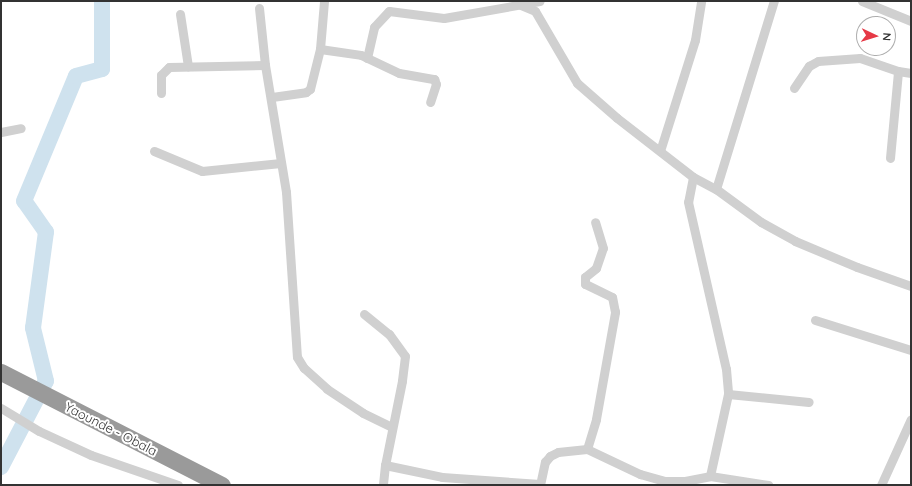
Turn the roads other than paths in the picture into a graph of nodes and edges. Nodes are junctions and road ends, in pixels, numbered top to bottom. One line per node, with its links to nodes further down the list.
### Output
1 (324, 1): 11 (street)
2 (540, 1): 7 (street)
3 (701, 1): 24 (street)
4 (774, 1): 28 (street)
5 (862, 1): 6 (street)
6 (873, 3): 10 (street)
7 (520, 5): 12 (street); 24 (street)
8 (259, 8): 13 (street)
9 (180, 14): 14 (street)
10 (911, 21)
11 (320, 49): 12 (street); 19 (street)
12 (367, 58): 20 (street)
13 (265, 65): 14 (street); 19 (street)
14 (188, 66): 18 (street)
15 (898, 71): 16 (street); 17 (street); 25 (street)
16 (911, 73)
17 (794, 88)
18 (161, 93)
19 (272, 97): 26 (street)
20 (430, 102)
21 (21, 128): 22 (street)
22 (1, 132)
23 (154, 151): 26 (street)
24 (660, 151): 27 (street)
25 (890, 158)
26 (281, 162): 39 (street)
27 (694, 177): 28 (street); 35 (street)
28 (716, 189): 30 (street)
29 (595, 222): 40 (street)
30 (911, 286)
31 (364, 314): 39 (street)
32 (815, 320): 33 (street)
33 (911, 350)
34 (1, 372): 44 (highway, Yaounde - Obala)
35 (728, 394): 36 (street); 42 (street)
36 (809, 402)
37 (1, 408): 43 (street)
38 (911, 419): 48 (street)
39 (392, 427): 41 (street)
40 (587, 449): 42 (street); 46 (street)
41 (384, 465): 45 (street); 46 (street)
42 (710, 476): 47 (street)
43 (178, 485)
44 (222, 485)
45 (383, 485)
46 (540, 485)
47 (768, 485)
48 (881, 485)

